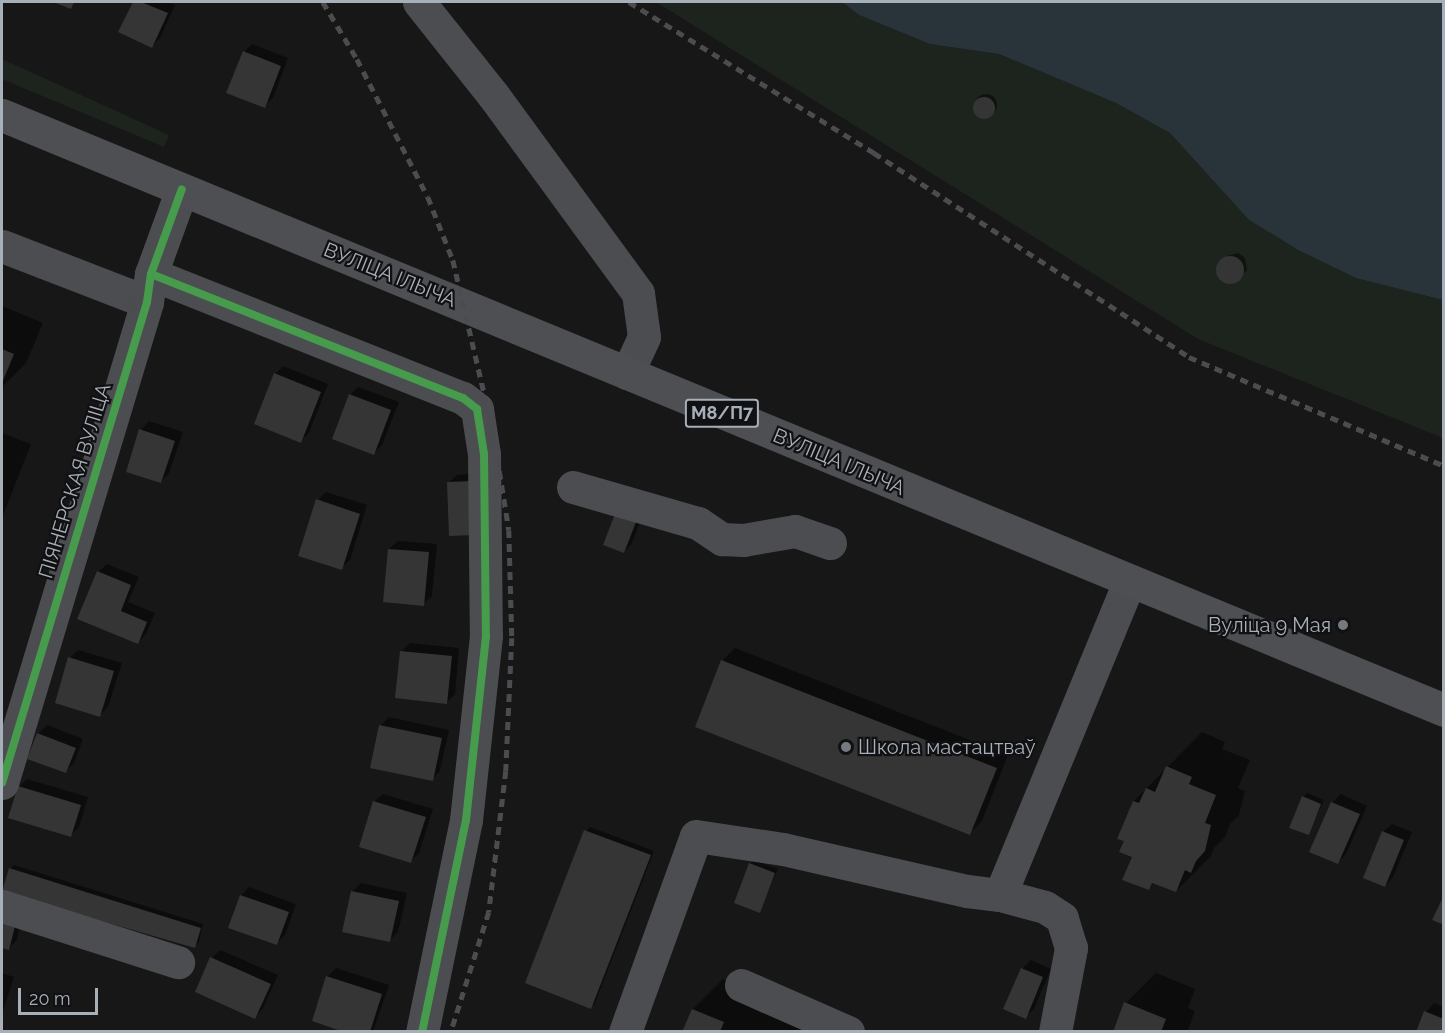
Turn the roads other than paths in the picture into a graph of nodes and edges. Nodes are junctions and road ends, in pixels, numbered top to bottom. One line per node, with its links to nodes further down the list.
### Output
1 (419, 2): 6 (street)
2 (2, 115): 3 (main road, ВУЛІЦА ІЛЬІЧА / М8/П7)
3 (182, 189): 5 (street, ПІЯНЕРСКАЯ ВУЛІЦА); 6 (main road, ВУЛІЦА ІЛЬІЧА / М8/П7)
4 (2, 246): 5 (street)
5 (149, 288): 10 (street, ПІЯНЕРСКАЯ ВУЛІЦА); 17 (street)
6 (627, 374): 9 (main road, ВУЛІЦА ІЛЬІЧА / М8/П7)
7 (573, 487): 8 (street)
8 (830, 543)
9 (1129, 582): 11 (main road, ВУЛІЦА ІЛЬІЧА / М8/П7); 13 (street)
10 (12, 700): 12 (street, ПІЯНЕРСКАЯ ВУЛІЦА)
11 (1443, 710)
12 (2, 783)
13 (1000, 894): 18 (street); 20 (street)
14 (2, 906): 15 (street)
15 (178, 962)
16 (741, 985): 19 (street)
17 (422, 1032)
18 (625, 1032)
19 (848, 1032)
20 (1055, 1032)

